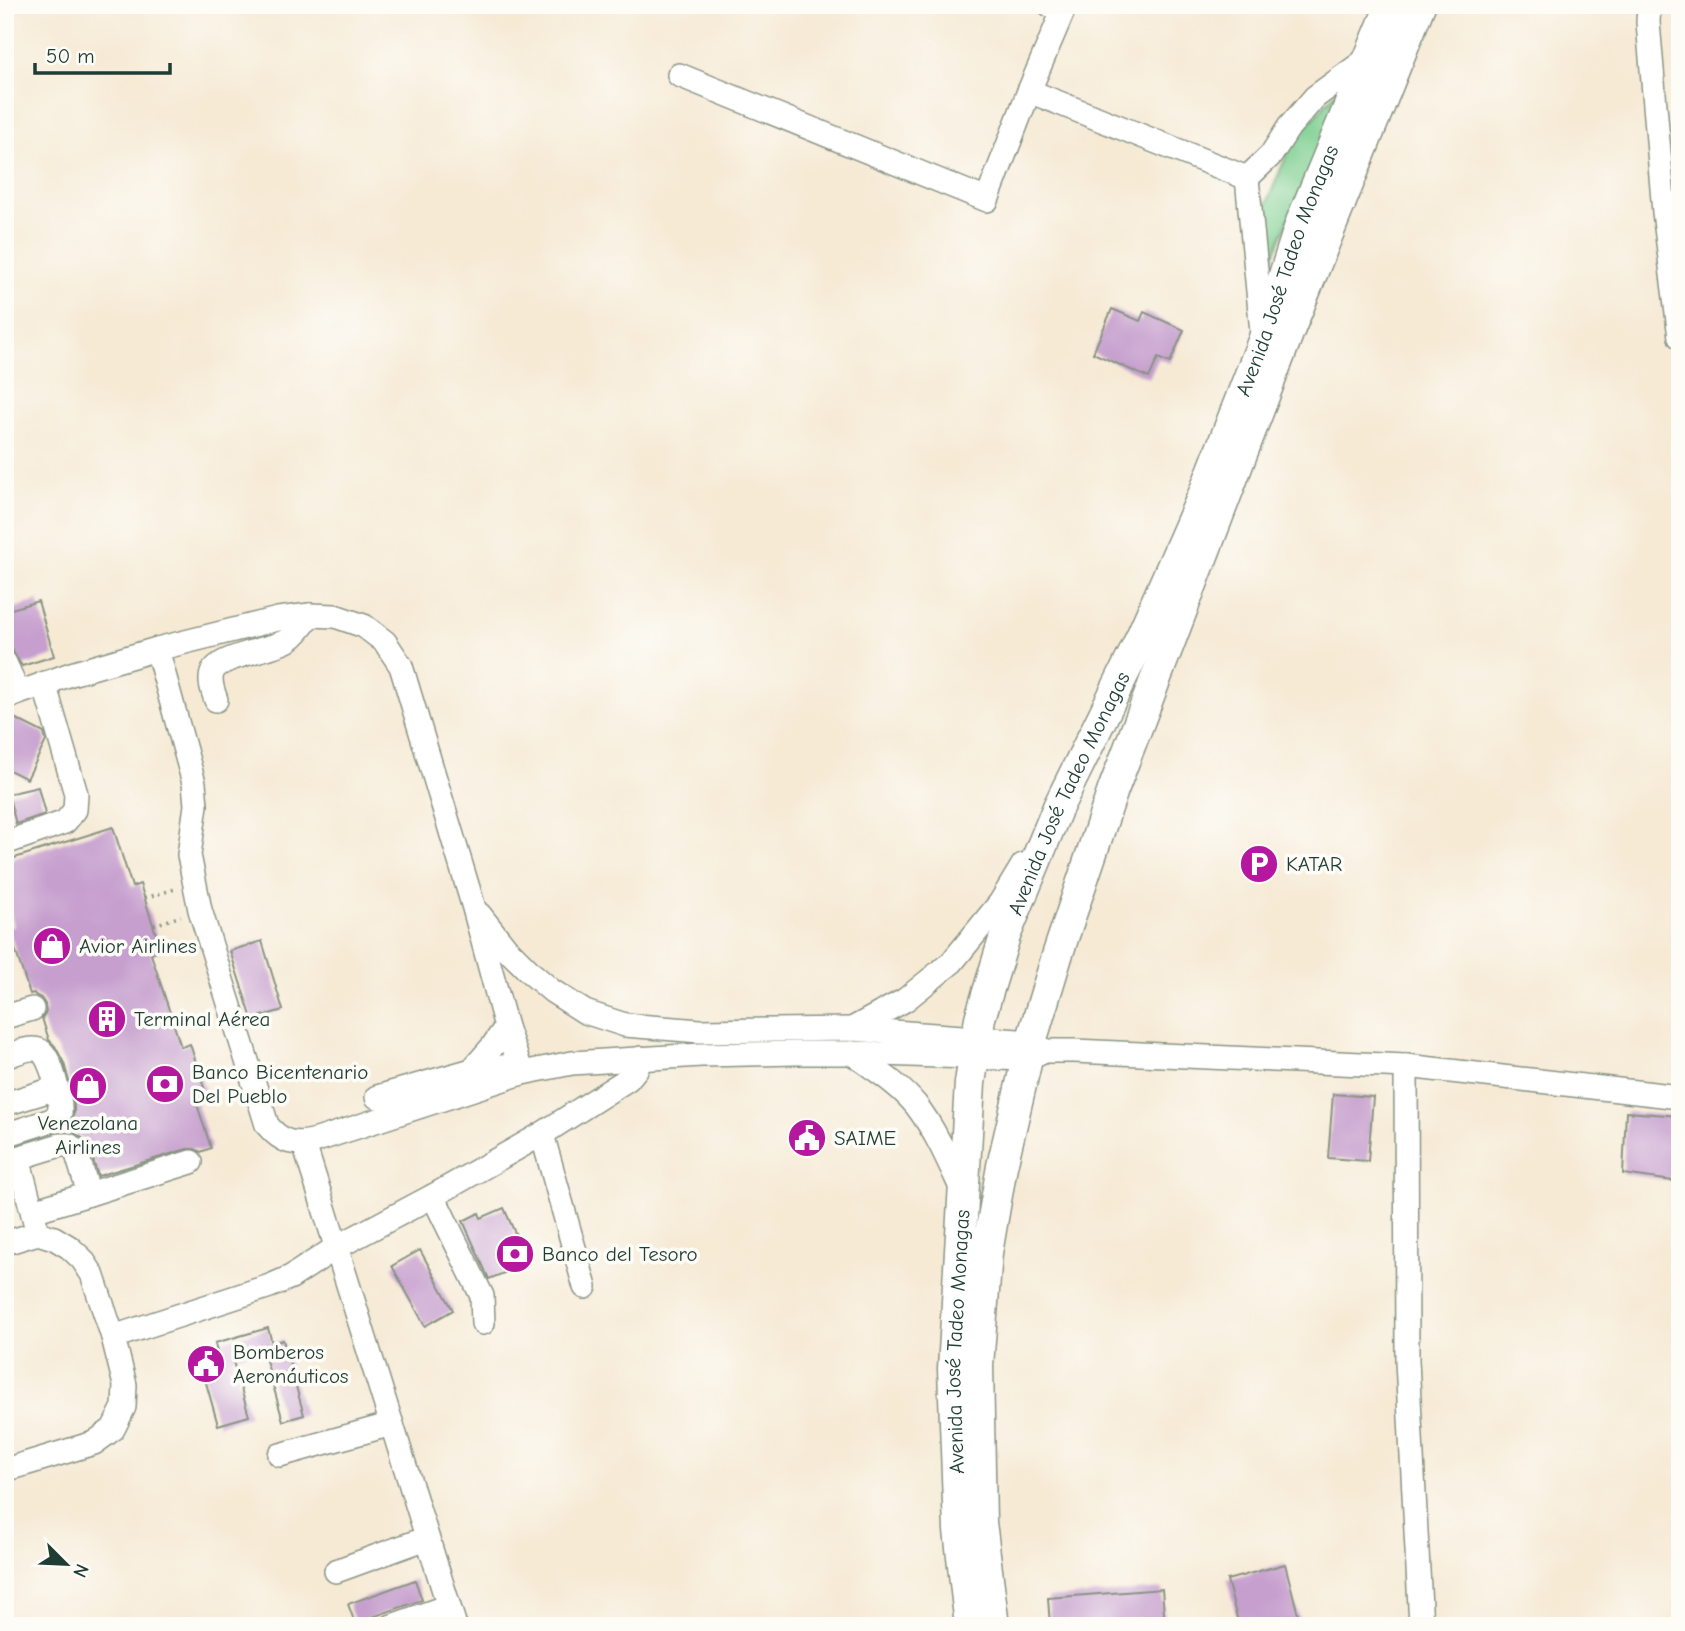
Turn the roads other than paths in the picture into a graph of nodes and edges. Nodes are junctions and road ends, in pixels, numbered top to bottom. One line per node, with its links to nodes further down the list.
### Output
1 (1050, 5): 7 (street)
2 (1391, 5): 5 (main road, Avenida José Tadeo Monagas)
3 (1420, 5): 27 (main road, Avenida José Tadeo Monagas)
4 (1649, 5): 9 (street)
5 (1367, 59): 8 (street); 11 (main road, Avenida José Tadeo Monagas)
6 (679, 75): 7 (street)
7 (1029, 91): 8 (street)
8 (1247, 178): 11 (street)
9 (1672, 213): 10 (street)
10 (1680, 337)
11 (1263, 341): 18 (main road, Avenida José Tadeo Monagas)
12 (310, 615): 13 (street); 17 (street); 20 (street)
13 (158, 649): 15 (street); 41 (street)
14 (5, 663): 16 (street)
15 (44, 683): 16 (street); 19 (street)
16 (12, 695)
17 (216, 700)
18 (1058, 807): 24 (street); 26 (main road, Avenida José Tadeo Monagas)
19 (5, 843)
20 (474, 908): 23 (street); 25 (street)
21 (32, 1009): 22 (street)
22 (5, 1017)
23 (506, 1027): 33 (street); 34 (street)
24 (852, 1029): 25 (street); 26 (street)
25 (700, 1031): 29 (street)
26 (974, 1048): 27 (street); 28 (street); 44 (main road, Avenida José Tadeo Monagas)
27 (1034, 1051): 32 (street); 61 (main road, Avenida José Tadeo Monagas)
28 (852, 1053): 29 (street); 44 (street)
29 (701, 1055): 31 (street)
30 (5, 1057): 35 (street)
31 (641, 1058): 33 (street); 39 (street)
32 (1406, 1066): 37 (street); 62 (street)
33 (521, 1069): 34 (street); 41 (street)
34 (472, 1070): 36 (street)
35 (57, 1088): 38 (street); 40 (street)
36 (377, 1097)
37 (1680, 1097)
38 (5, 1104)
39 (542, 1134): 46 (street); 50 (street)
40 (5, 1135)
41 (304, 1144): 49 (street)
42 (12, 1160): 45 (street); 47 (street)
43 (191, 1162): 45 (street)
44 (963, 1192): 60 (main road, Avenida José Tadeo Monagas)
45 (89, 1194): 47 (street)
46 (433, 1196): 49 (street); 51 (street)
47 (35, 1222): 48 (street); 52 (street)
48 (5, 1242)
49 (337, 1247): 52 (street); 53 (street)
50 (585, 1287)
51 (483, 1323)
52 (113, 1336): 55 (street)
53 (392, 1424): 54 (street); 56 (street)
54 (280, 1455)
55 (5, 1471)
56 (427, 1538): 57 (street); 58 (street)
57 (336, 1571)
58 (451, 1616): 59 (street)
59 (392, 1626)
60 (970, 1626)
61 (994, 1626)
62 (1421, 1626)

